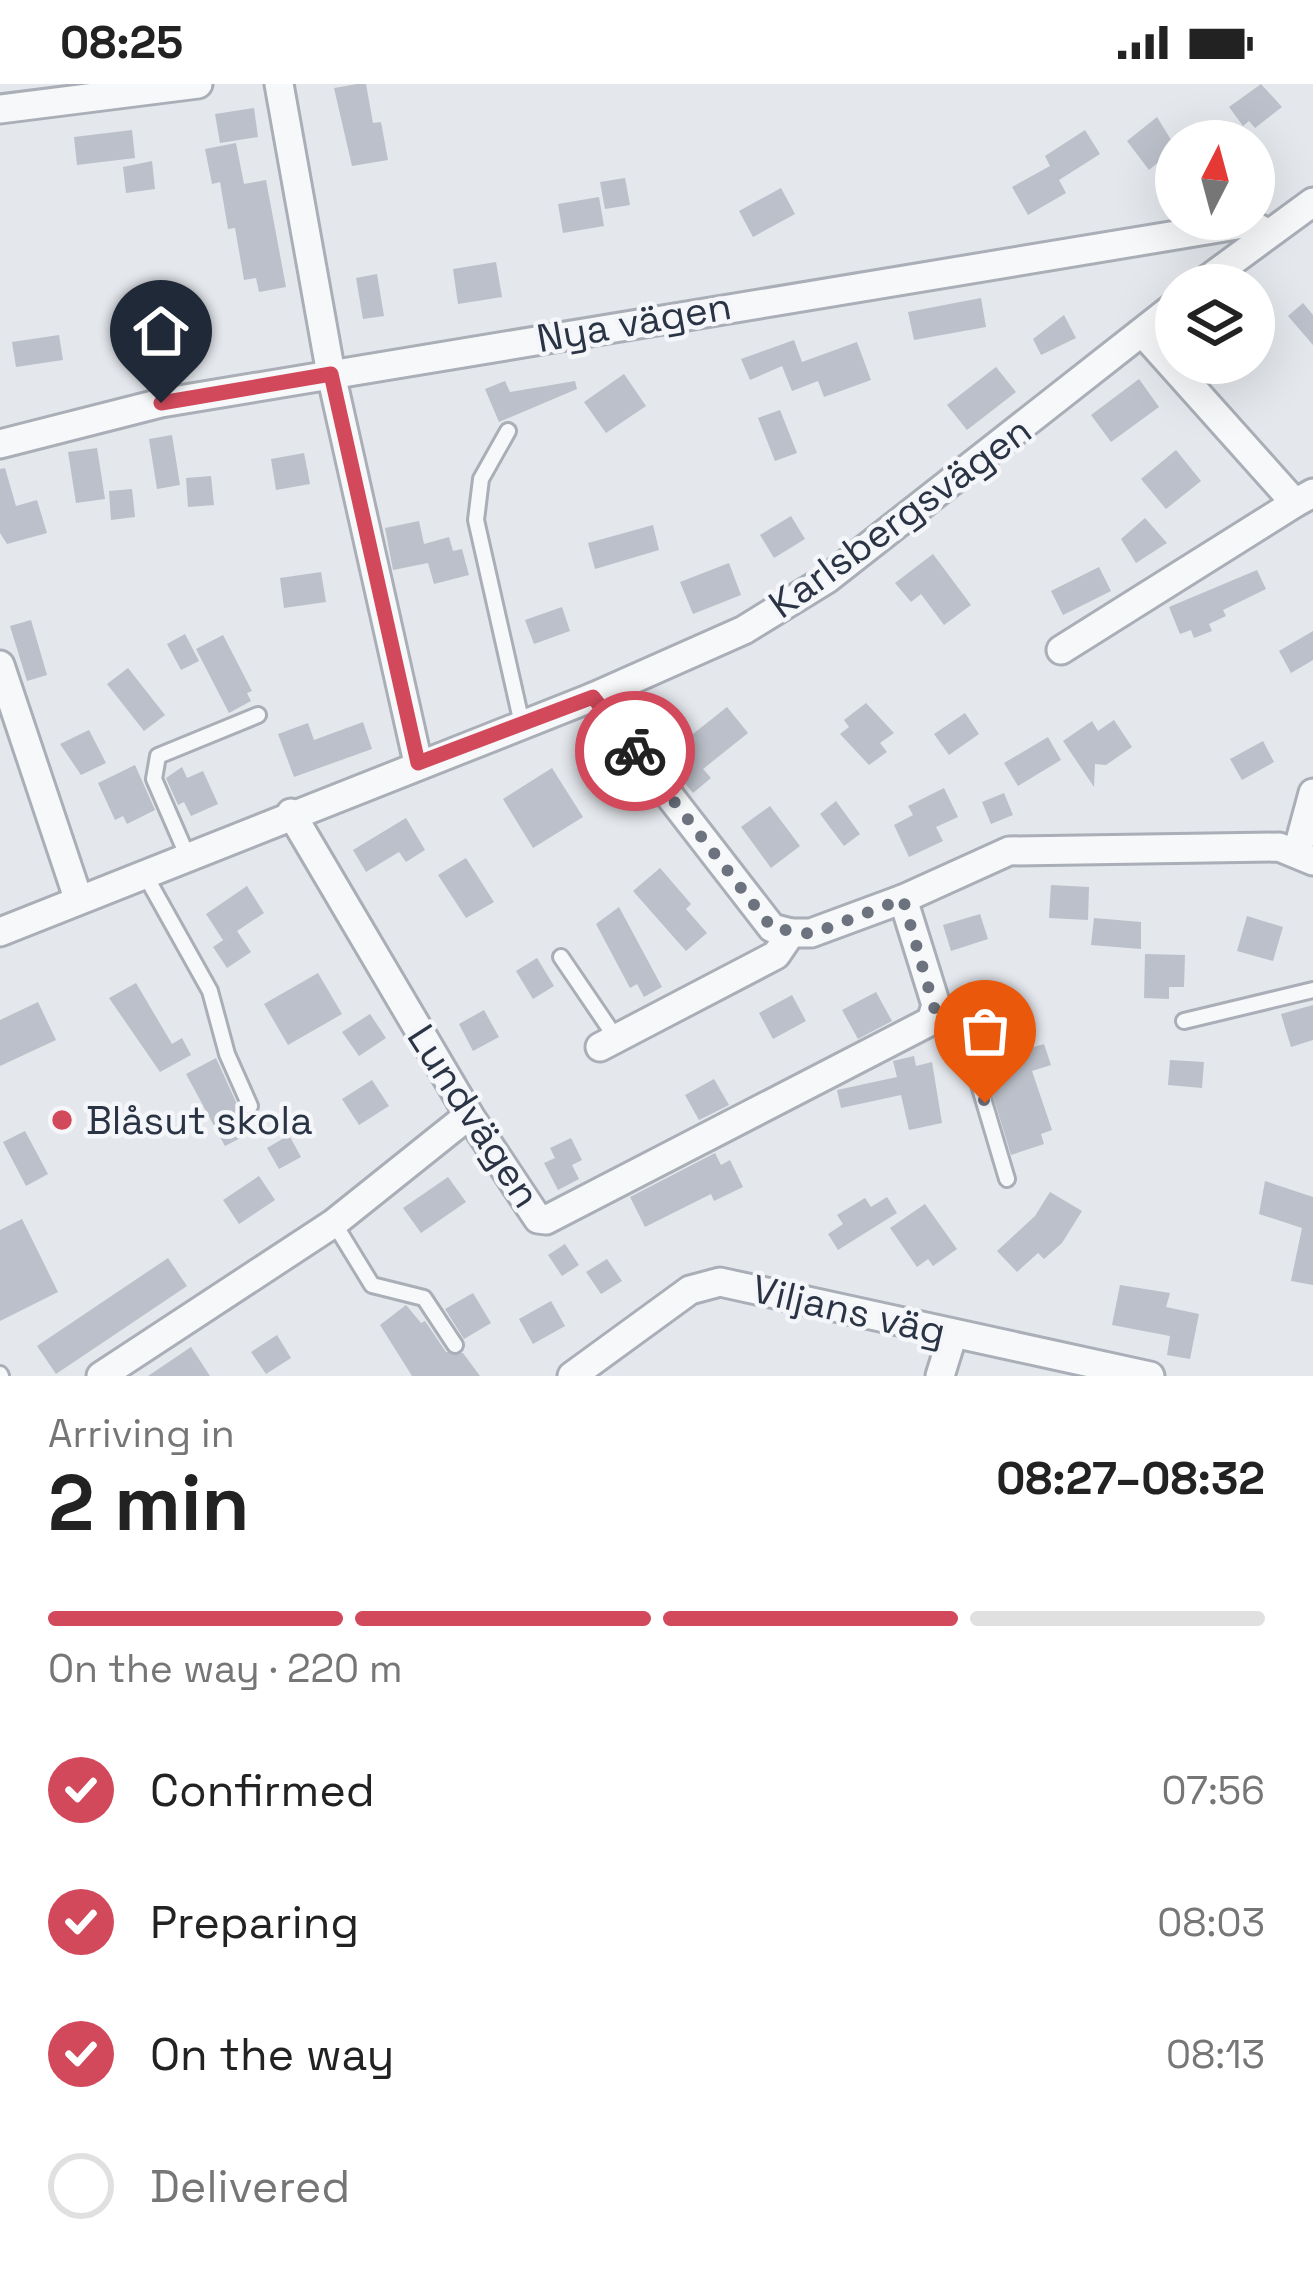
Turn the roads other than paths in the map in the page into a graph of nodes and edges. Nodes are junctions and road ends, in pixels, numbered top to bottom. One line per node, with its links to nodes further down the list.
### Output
1 (198, 84): 3 (street)
2 (279, 84): 11 (street)
3 (0, 109)
4 (1313, 202): 5 (street)
5 (1275, 228)
6 (1155, 238): 11 (street, Nya vägen)
7 (1259, 240): 8 (street)
8 (1227, 264)
9 (1155, 322): 10 (street, Karlsbergsvägen)
10 (1142, 333): 14 (street); 17 (street, Karlsbergsvägen)
11 (331, 374): 13 (street, Nya vägen); 20 (street)
12 (508, 431): 19 (lane)
13 (0, 444)
14 (1304, 498): 15 (street)
15 (1061, 650)
16 (0, 665): 26 (street)
17 (593, 697): 19 (street, Karlsbergsvägen); 29 (street)
18 (258, 716): 23 (lane)
19 (522, 724): 20 (street, Karlsbergsvägen)
20 (418, 763): 22 (street, Karlsbergsvägen)
21 (1313, 793): 24 (street)
22 (291, 813): 23 (street, Karlsbergsvägen); 36 (street, Lundvägen)
23 (187, 855): 25 (street, Karlsbergsvägen)
24 (1305, 856): 27 (street)
25 (144, 873): 26 (street, Karlsbergsvägen); 35 (lane)
26 (78, 898): 28 (street, Karlsbergsvägen)
27 (903, 899): 29 (street); 32 (street)
28 (0, 932)
29 (791, 934): 34 (street)
30 (561, 957): 34 (lane)
31 (1313, 990): 33 (lane)
32 (936, 1014): 36 (street, Lundvägen); 37 (lane)
33 (1184, 1021)
34 (608, 1043)
35 (250, 1106)
36 (469, 1115): 38 (street)
37 (1007, 1179)
38 (334, 1223): 40 (lane); 41 (street)
39 (953, 1334): 42 (street, Viljans väg); 43 (street); 44 (street, Viljans väg)
40 (454, 1345)
41 (101, 1376)
42 (572, 1376)
43 (940, 1376)
44 (1150, 1376)

